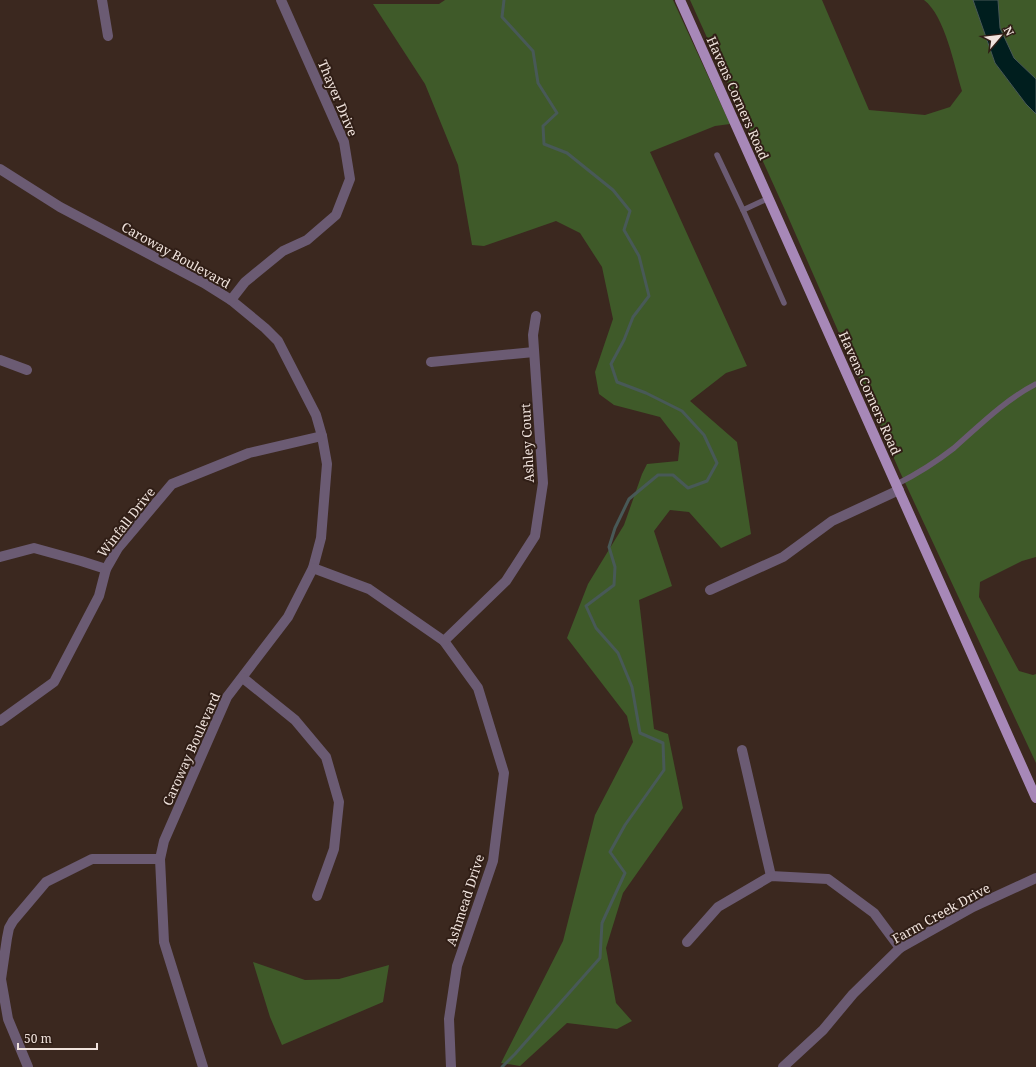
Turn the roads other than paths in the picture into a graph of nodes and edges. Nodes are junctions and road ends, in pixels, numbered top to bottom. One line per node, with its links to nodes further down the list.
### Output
1 (102, 0): 4 (street)
2 (281, 0): 9 (street, Thayer Drive)
3 (680, 0): 7 (main road, Havens Corners Road)
4 (108, 36)
5 (718, 156): 8 (lane)
6 (0, 169): 9 (street, Caroway Boulevard)
7 (769, 198): 8 (lane); 18 (main road, Havens Corners Road)
8 (743, 210): 10 (lane)
9 (232, 300): 17 (street, Caroway Boulevard)
10 (784, 303)
11 (536, 316): 12 (street, Ashley Court)
12 (534, 352): 14 (street); 23 (street, Ashley Court)
13 (0, 360): 15 (street)
14 (431, 362)
15 (27, 370)
16 (1036, 384): 18 (lane)
17 (322, 436): 20 (street, Caroway Boulevard); 21 (street, Winfall Drive)
18 (898, 487): 22 (street); 27 (main road, Havens Corners Road)
19 (0, 557): 21 (street)
20 (313, 568): 23 (street, Ashmead Drive); 24 (street, Caroway Boulevard)
21 (106, 569): 25 (street, Winfall Drive)
22 (710, 590)
23 (444, 641): 37 (street, Ashmead Drive)
24 (243, 678): 28 (street, Caroway Boulevard); 31 (street)
25 (0, 721)
26 (742, 750): 29 (street)
27 (1036, 798)
28 (160, 859): 32 (street); 36 (street, Caroway Boulevard)
29 (771, 876): 33 (street); 34 (street)
30 (1036, 878): 34 (street, Farm Creek Drive)
31 (317, 896)
32 (5, 926): 35 (street)
33 (687, 942)
34 (900, 948): 38 (street, Farm Creek Drive)
35 (28, 1067)
36 (203, 1067)
37 (451, 1067)
38 (783, 1067)

